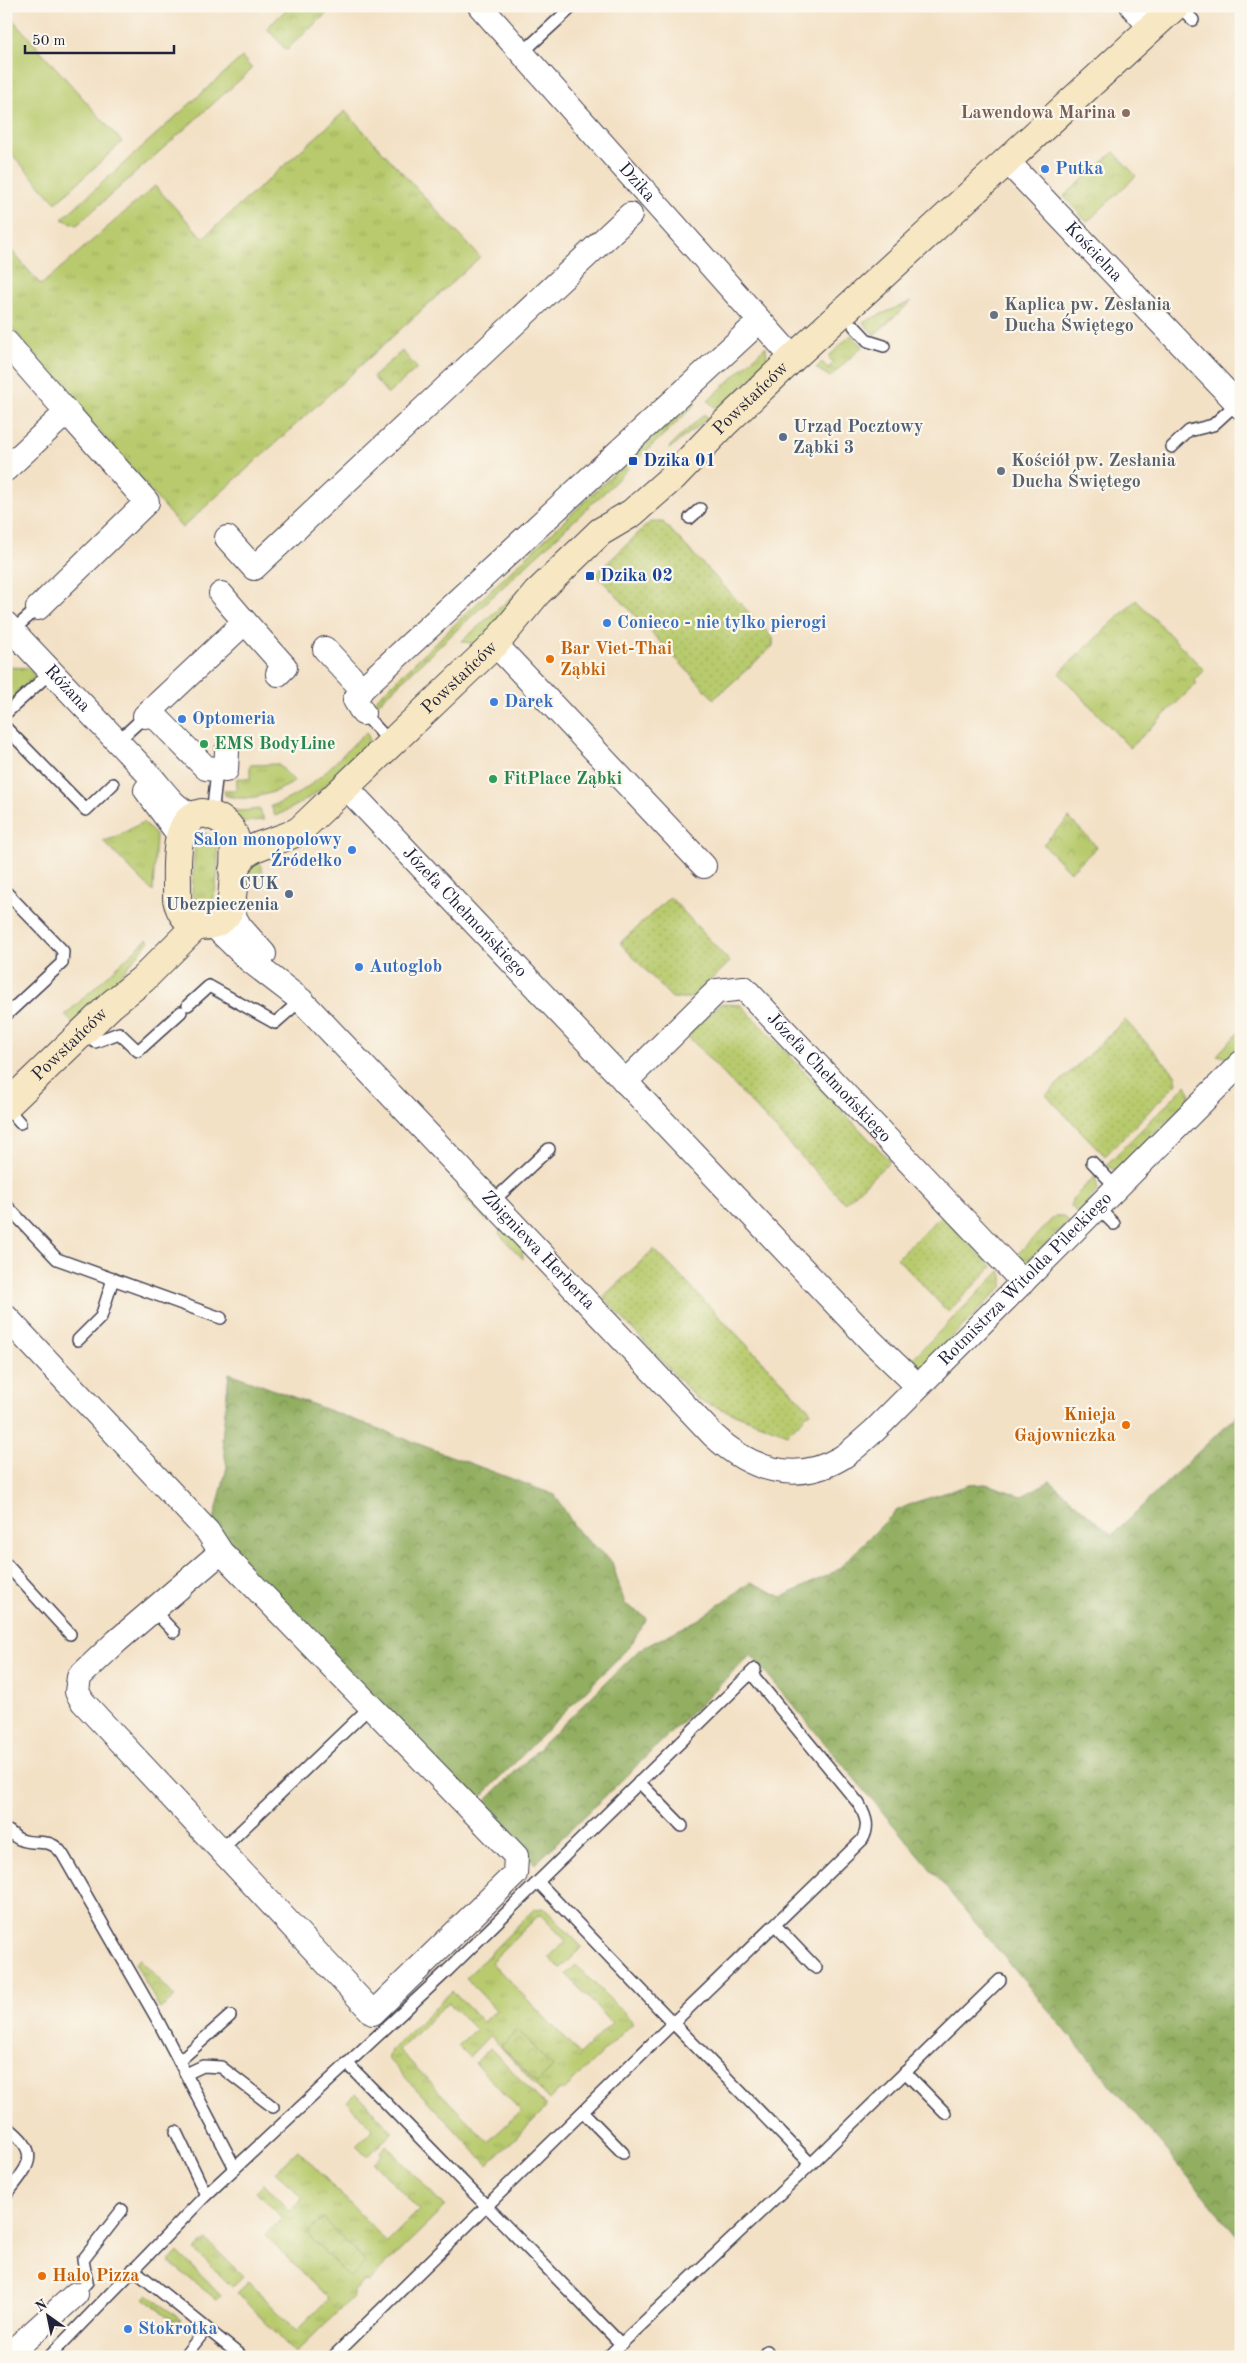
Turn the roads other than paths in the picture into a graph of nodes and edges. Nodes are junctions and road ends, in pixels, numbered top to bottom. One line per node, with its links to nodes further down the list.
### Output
1 (480, 6): 7 (street, Dzika)
2 (573, 6): 7 (lane)
3 (1132, 6): 6 (street)
4 (1179, 6): 5 (lane)
5 (1184, 13): 6 (street, Powstańców)
6 (1151, 28): 8 (street, Powstańców)
7 (522, 53): 14 (street, Dzika)
8 (1008, 162): 14 (street, Powstańców); 15 (street, Kościelna)
9 (630, 215): 21 (street)
10 (854, 326): 13 (lane)
11 (748, 332): 30 (street)
12 (6, 342): 16 (street)
13 (884, 346)
14 (793, 358): 26 (street, Powstańców)
15 (1239, 405): 17 (lane)
16 (67, 412): 18 (street); 23 (street)
17 (1172, 446)
18 (6, 469)
19 (700, 510): 20 (lane)
20 (690, 518)
21 (227, 538)
22 (221, 594): 24 (street)
23 (38, 608): 25 (lane)
24 (245, 622): 29 (street); 32 (street)
25 (9, 628): 28 (street, Różana)
26 (495, 644): 35 (street, Powstańców); 42 (street)
27 (326, 649): 30 (street)
28 (52, 671): 31 (lane); 36 (street, Różana)
29 (278, 674)
30 (362, 689): 33 (street)
31 (6, 713)
32 (147, 713): 36 (lane); 37 (street)
33 (363, 713): 35 (lane)
34 (6, 728): 39 (lane)
35 (391, 743): 40 (street, Powstańców)
36 (122, 747): 41 (street, Różana)
37 (227, 751)
38 (216, 780): 41 (lane)
39 (113, 784)
40 (340, 791): 41 (street, Powstańców); 43 (street, Powstańców); 50 (street, Józefa Chełmońskiego)
41 (204, 824): 43 (street); 45 (street)
42 (704, 866)
43 (233, 870): 45 (street)
44 (6, 892): 47 (lane)
45 (205, 917): 46 (street, Zbigniewa Herberta); 51 (street, Powstańców)
46 (301, 1000): 48 (lane); 55 (street, Zbigniewa Herberta)
47 (6, 1015)
48 (95, 1042)
49 (1241, 1063): 54 (street, Rotmistrza Witolda Pileckiego)
50 (624, 1082): 60 (street, Józefa Chełmońskiego); 64 (street, Józefa Chełmońskiego)
51 (11, 1112)
52 (549, 1149): 55 (lane)
53 (1092, 1162): 54 (lane)
54 (1116, 1188): 57 (street, Rotmistrza Witolda Pileckiego)
55 (492, 1202): 65 (street, Zbigniewa Herberta)
56 (6, 1206): 59 (lane)
57 (1097, 1207): 58 (lane); 60 (street, Rotmistrza Witolda Pileckiego)
58 (1114, 1224)
59 (113, 1279): 62 (lane); 63 (lane)
60 (1022, 1282): 64 (street, Rotmistrza Witolda Pileckiego)
61 (6, 1317): 66 (street)
62 (221, 1318)
63 (78, 1340)
64 (918, 1386): 65 (street, Rotmistrza Witolda Pileckiego)
65 (794, 1471)
66 (221, 1552): 68 (street); 71 (street)
67 (6, 1564): 70 (lane)
68 (153, 1610): 69 (lane); 75 (street)
69 (174, 1632)
70 (70, 1634)
71 (370, 1707): 75 (lane); 75 (street)
72 (639, 1782): 73 (lane); 76 (lane); 77 (lane)
73 (682, 1826)
74 (6, 1830): 82 (lane)
75 (222, 1850)
76 (538, 1882): 81 (lane); 83 (lane)
77 (775, 1925): 78 (lane); 81 (lane)
78 (816, 1968)
79 (1000, 1980): 84 (lane)
80 (230, 2016): 82 (lane)
81 (673, 2023): 87 (lane); 92 (lane)
82 (179, 2061): 85 (lane)
83 (347, 2063): 93 (lane); 96 (lane)
84 (905, 2072): 88 (lane); 92 (lane)
85 (186, 2074): 86 (lane); 93 (lane)
86 (273, 2107)
87 (583, 2112): 91 (lane); 96 (lane)
88 (945, 2112)
89 (6, 2126): 94 (lane)
90 (176, 2132): 95 (lane)
91 (623, 2153)
92 (811, 2164): 101 (lane)
93 (234, 2168): 95 (lane)
94 (6, 2195)
95 (206, 2195): 98 (lane)
96 (487, 2206): 101 (lane); 106 (lane)
97 (122, 2210): 99 (lane)
98 (133, 2270): 100 (lane); 103 (lane)
99 (76, 2294): 102 (street)
100 (206, 2329): 104 (lane); 105 (lane)
101 (621, 2344): 107 (lane)
102 (6, 2351)
103 (49, 2357)
104 (184, 2357)
105 (242, 2357)
106 (333, 2357)
107 (608, 2357)

